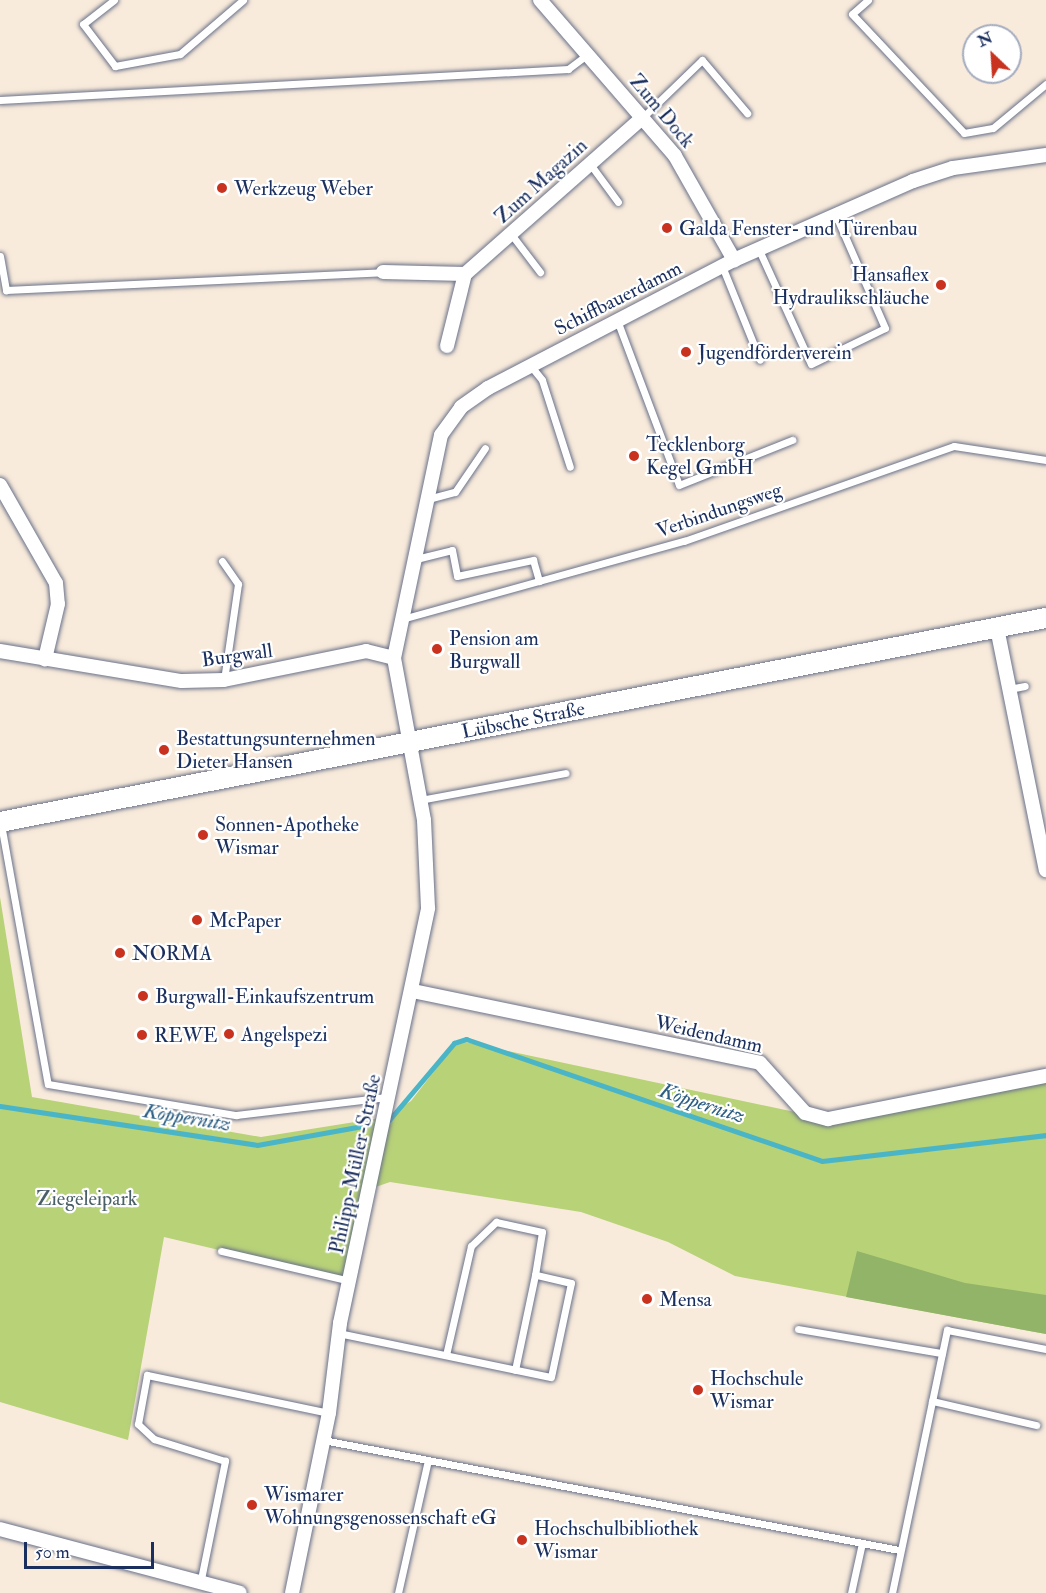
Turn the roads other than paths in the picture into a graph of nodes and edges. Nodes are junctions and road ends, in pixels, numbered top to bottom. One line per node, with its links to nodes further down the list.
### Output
1 (114, 0): 2 (lane)
2 (243, 0)
3 (540, 0): 5 (street, Zum Dock)
4 (868, 0): 6 (lane)
5 (588, 54): 7 (lane); 9 (street, Zum Dock)
6 (1046, 84)
7 (0, 100)
8 (747, 112): 9 (lane)
9 (643, 117): 11 (street, Zum Magazin); 17 (street, Zum Dock)
10 (1046, 154): 13 (street, Schiffbauerdamm)
11 (590, 164): 12 (lane); 14 (street, Zum Magazin)
12 (618, 202)
13 (836, 216): 15 (street, Schiffbauerdamm); 15 (lane)
14 (511, 234): 19 (lane); 20 (street, Zum Magazin)
15 (759, 250): 17 (street, Schiffbauerdamm)
16 (0, 256): 18 (lane)
17 (728, 263): 21 (street, Schiffbauerdamm); 23 (lane)
18 (383, 272): 20 (street)
19 (540, 272)
20 (465, 274): 22 (street)
21 (617, 320): 24 (street, Schiffbauerdamm); 25 (lane)
22 (447, 346)
23 (760, 360)
24 (530, 365): 28 (lane); 30 (street, Schiffbauerdamm)
25 (792, 440)
26 (485, 448): 30 (lane)
27 (1046, 460): 33 (lane, Verbindungsweg)
28 (570, 467)
29 (0, 486): 39 (street)
30 (428, 499): 31 (street, Schiffbauerdamm)
31 (413, 559): 33 (lane); 35 (street, Schiffbauerdamm)
32 (222, 561): 40 (lane)
33 (539, 581): 35 (lane, Verbindungsweg)
34 (1046, 618): 36 (street, Lübsche Straße)
35 (401, 620): 38 (street, Schiffbauerdamm)
36 (997, 628): 42 (street); 43 (street, Lübsche Straße)
37 (0, 651): 39 (street, Burgwall)
38 (394, 658): 40 (street, Burgwall); 43 (street)
39 (45, 659): 40 (street, Burgwall)
40 (224, 680)
41 (1025, 686): 42 (lane)
42 (1009, 689): 47 (street)
43 (408, 742): 45 (street, Philipp-Müller-Straße); 46 (street, Lübsche Straße)
44 (566, 773): 45 (lane)
45 (420, 800): 49 (street, Philipp-Müller-Straße)
46 (0, 822): 51 (lane)
47 (1042, 827): 48 (street)
48 (1046, 870)
49 (413, 991): 50 (street, Weidendamm); 51 (street, Philipp-Müller-Straße)
50 (1046, 1076)
51 (390, 1097): 54 (street, Philipp-Müller-Straße)
52 (221, 1251): 54 (lane)
53 (535, 1275): 59 (lane); 60 (lane); 60 (lane)
54 (350, 1281): 56 (street, Philipp-Müller-Straße)
55 (798, 1329): 58 (lane)
56 (338, 1333): 59 (lane); 62 (street, Philipp-Müller-Straße)
57 (1046, 1349): 58 (lane)
58 (942, 1353): 61 (lane)
59 (446, 1355): 60 (lane)
60 (515, 1370)
61 (932, 1401): 63 (lane); 68 (lane)
62 (329, 1413): 64 (street, Philipp-Müller-Straße); 69 (lane)
63 (1036, 1425)
64 (323, 1440): 65 (lane); 71 (street, Philipp-Müller-Straße)
65 (428, 1460): 67 (lane); 72 (lane)
66 (0, 1529): 69 (street)
67 (862, 1543): 68 (lane); 73 (lane)
68 (899, 1550): 74 (lane)
69 (200, 1584): 70 (street)
70 (240, 1593)
71 (292, 1593)
72 (398, 1593)
73 (851, 1593)
74 (892, 1593)

